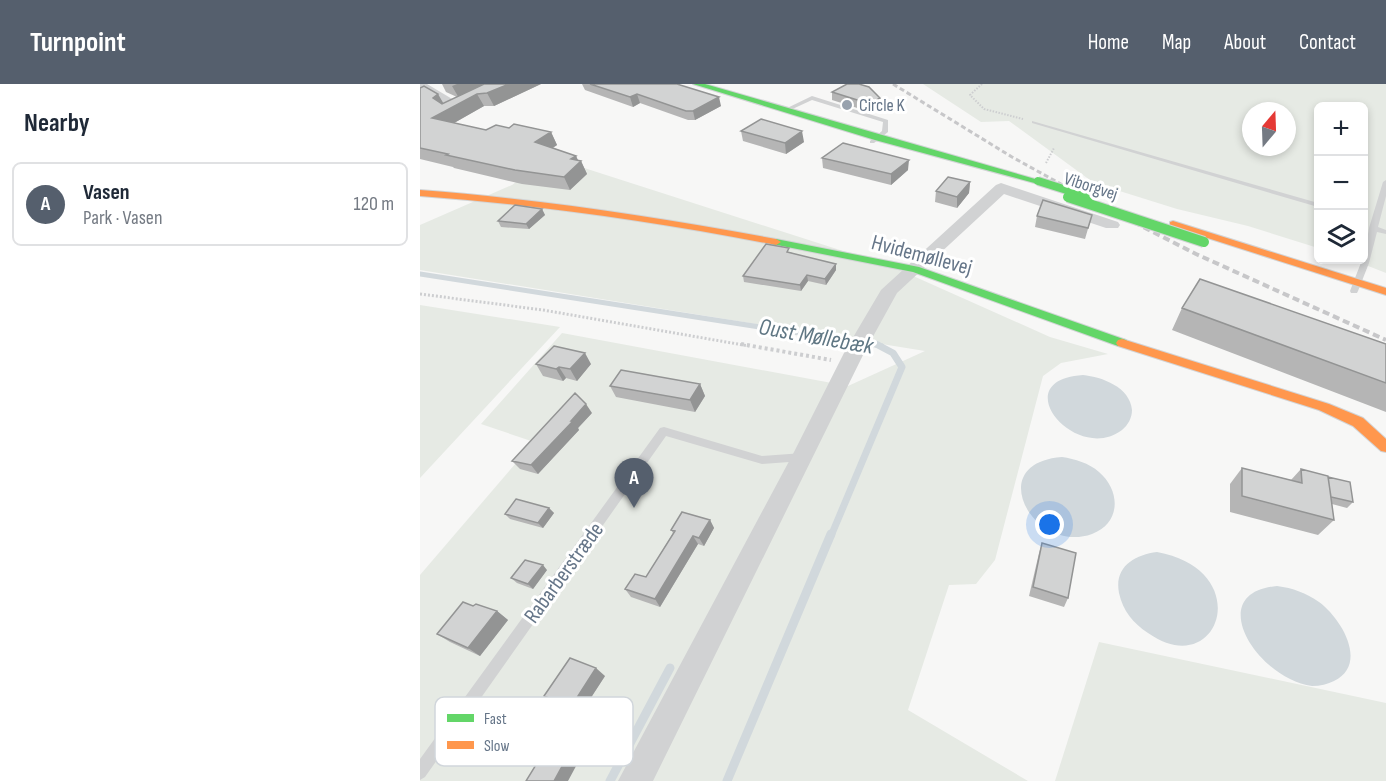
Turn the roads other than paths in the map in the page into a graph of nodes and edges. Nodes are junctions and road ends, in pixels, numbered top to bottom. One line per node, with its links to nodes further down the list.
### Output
1 (697, 84): 4 (street, Viborgvej)
2 (420, 85): 3 (street)
3 (458, 106)
4 (784, 111): 6 (street, Viborgvej); 6 (lane)
5 (1034, 122): 10 (lane)
6 (875, 140): 7 (street, Viborgvej)
7 (1009, 180): 13 (street); 16 (street); 17 (street, Viborgvej, bridge); 17 (street, Viborgvej, bridge)
8 (1386, 182): 11 (lane)
9 (420, 193): 16 (street, Hvidemøllevej)
10 (1314, 204)
11 (1383, 205): 14 (lane)
12 (1368, 221): 14 (lane)
13 (1112, 225)
14 (1374, 225): 15 (lane); 17 (lane)
15 (1386, 232)
16 (915, 269): 20 (street, Hvidemøllevej); 21 (street)
17 (1356, 287): 18 (street, Viborgvej); 19 (street, Viborgvej)
18 (1386, 292)
19 (1386, 302)
20 (1386, 447)
21 (803, 457): 22 (lane, Rabarberstræde); 25 (street)
22 (473, 697)
23 (435, 750): 24 (lane, Rabarberstræde)
24 (420, 771)
25 (635, 781)

